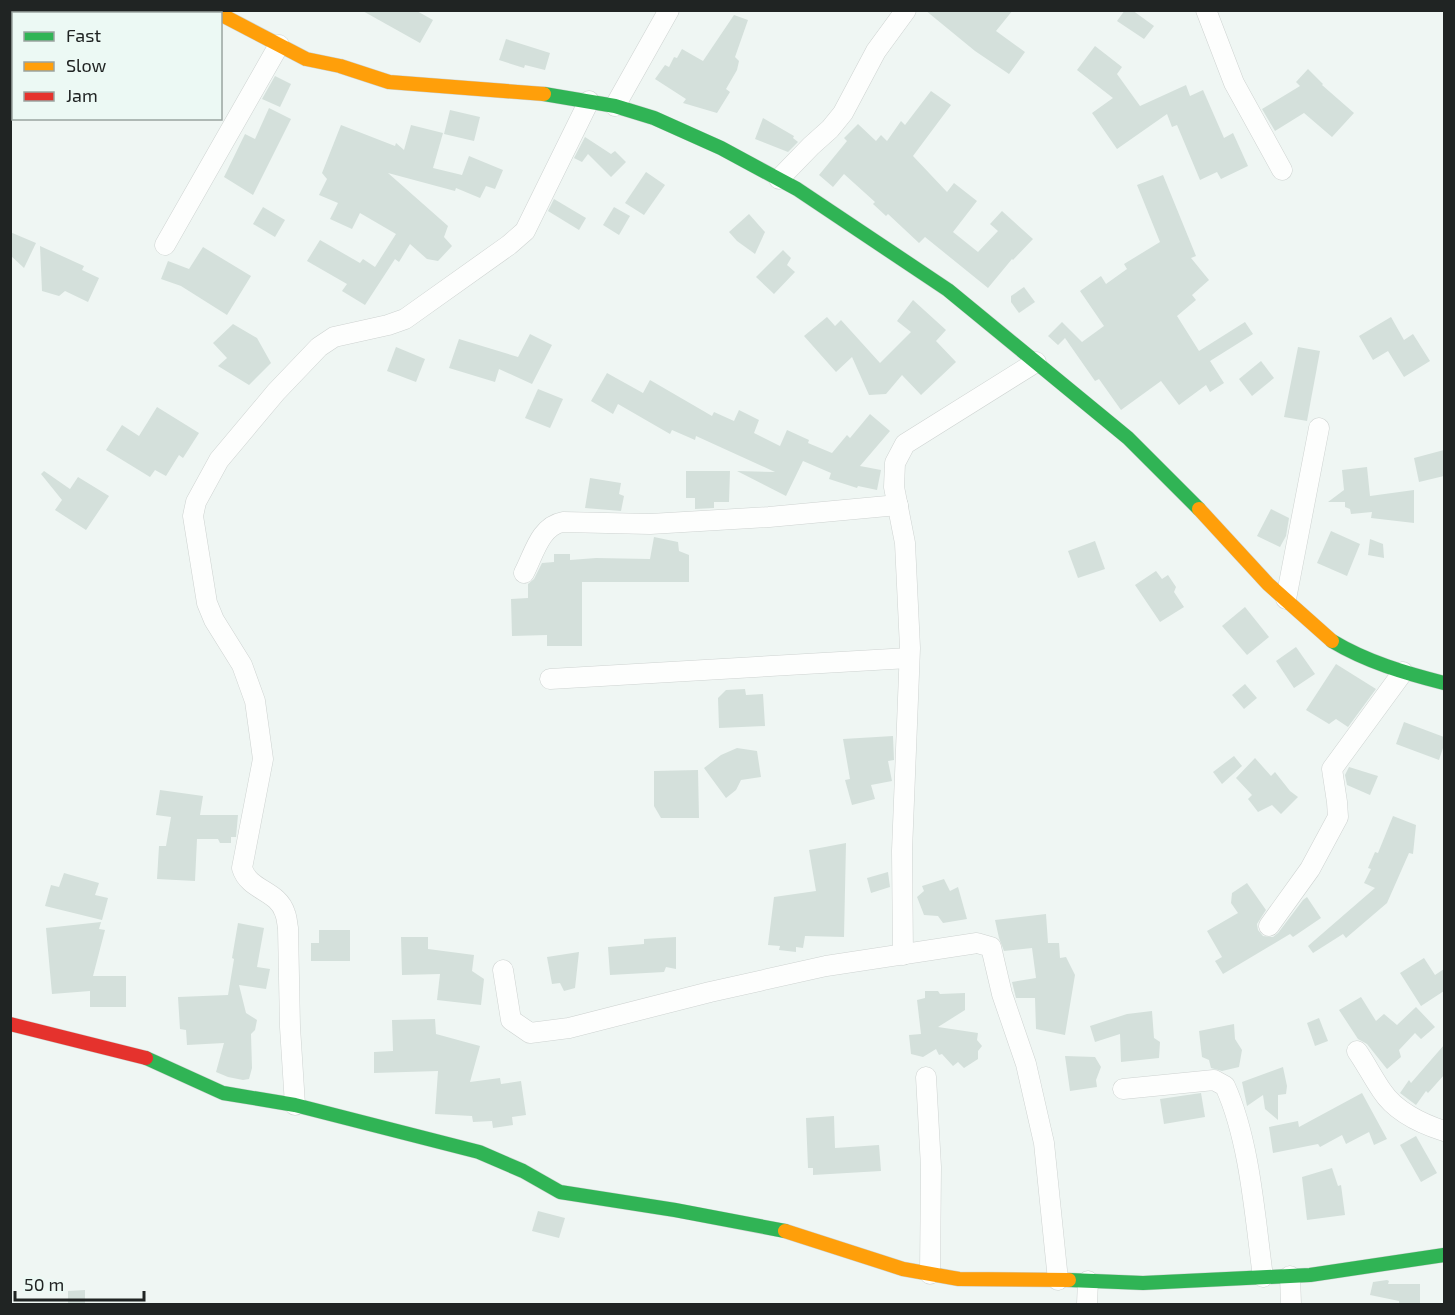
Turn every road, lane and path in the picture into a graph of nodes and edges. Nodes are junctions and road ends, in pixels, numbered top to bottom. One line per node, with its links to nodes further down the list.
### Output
1 (669, 10): 7 (street)
2 (906, 10): 9 (street)
3 (1206, 10): 8 (street)
4 (222, 15): 5 (street)
5 (279, 45): 6 (street); 10 (street)
6 (589, 101): 7 (street); 27 (street)
7 (615, 106): 9 (street)
8 (1282, 170)
9 (778, 179): 11 (street)
10 (165, 244)
11 (1036, 362): 13 (street); 15 (street)
12 (1319, 428): 15 (street)
13 (898, 505): 14 (street); 16 (street)
14 (524, 573)
15 (1286, 599): 17 (street)
16 (909, 658): 18 (street); 21 (street)
17 (1403, 672): 19 (street); 20 (street)
18 (550, 679)
19 (1444, 683)
20 (1269, 926)
21 (903, 956): 22 (street); 33 (street)
22 (503, 970)
23 (10, 1024): 27 (street)
24 (1357, 1051): 28 (street)
25 (926, 1077): 30 (street)
26 (1123, 1089): 32 (street)
27 (295, 1105): 30 (street)
28 (1444, 1131)
29 (1444, 1255): 31 (street)
30 (930, 1274): 33 (street)
31 (1290, 1276): 32 (street); 36 (street)
32 (1263, 1277): 34 (street)
33 (1058, 1280): 34 (street)
34 (1088, 1281): 35 (street)
35 (1087, 1305)
36 (1291, 1305)

